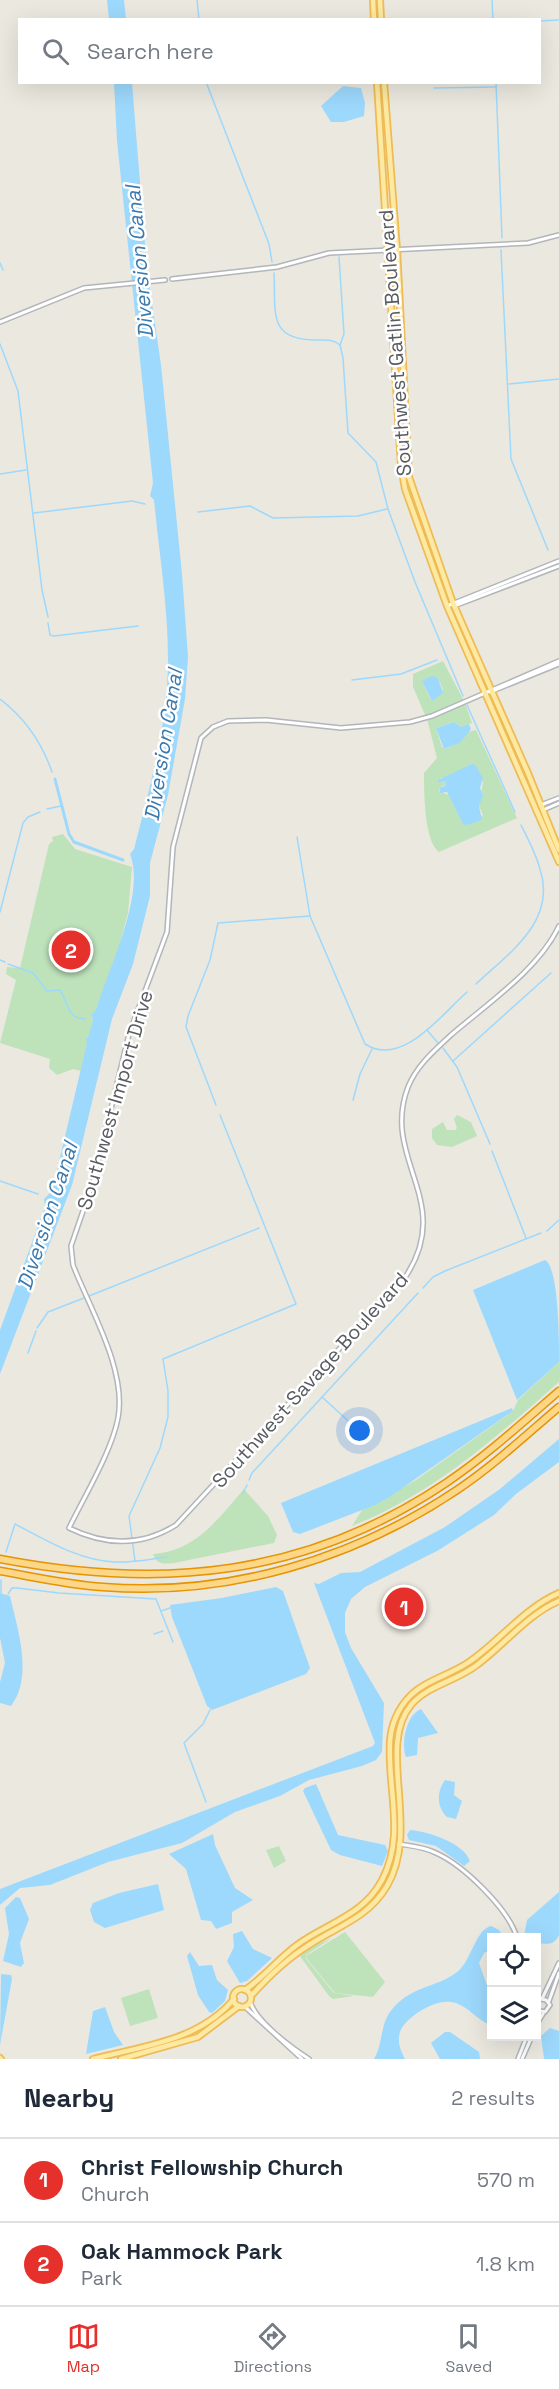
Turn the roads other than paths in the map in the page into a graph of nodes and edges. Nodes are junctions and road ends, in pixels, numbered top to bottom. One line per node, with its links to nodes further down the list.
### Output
1 (374, 0): 3 (main road); 4 (main road)
2 (380, 0): 3 (main road)
3 (380, 7): 5 (main road)
4 (378, 18)
5 (378, 18)
6 (377, 84): 9 (main road, Southwest Gatlin Boulevard)
7 (384, 84): 10 (main road, Southwest Gatlin Boulevard)
8 (559, 235): 10 (street)
9 (390, 249): 10 (street); 13 (street); 18 (main road, Southwest Gatlin Boulevard)
10 (397, 250): 17 (main road, Southwest Gatlin Boulevard)
11 (172, 274): 13 (street)
12 (164, 277): 15 (street)
13 (179, 277): 14 (street)
14 (172, 279)
15 (0, 322)
16 (559, 563): 17 (street)
17 (454, 605): 18 (street); 20 (main road, Southwest Gatlin Boulevard)
18 (448, 607): 21 (main road, Southwest Gatlin Boulevard)
19 (559, 663): 20 (street, Southwest Import Drive)
20 (492, 690): 21 (street, Southwest Import Drive); 24 (main road, Southwest Gatlin Boulevard)
21 (486, 693): 26 (main road, Southwest Gatlin Boulevard); 30 (street, Southwest Import Drive)
22 (559, 798): 24 (street)
23 (559, 803): 24 (street)
24 (542, 808): 25 (main road, Southwest Gatlin Boulevard)
25 (559, 850)
26 (559, 862)
27 (559, 926): 30 (street, Southwest Savage Boulevard)
28 (559, 1391): 31 (highway)
29 (559, 1407): 32 (highway)
30 (69, 1528)
31 (0, 1559)
32 (0, 1571)
33 (559, 1593): 35 (main road)
34 (559, 1601): 36 (main road)
35 (514, 1625): 36 (main road); 37 (main road)
36 (502, 1645): 38 (main road)
37 (395, 1844): 38 (street); 42 (main road)
38 (401, 1844): 39 (street); 45 (main road)
39 (515, 1933)
40 (559, 1963): 43 (street)
41 (559, 1973): 47 (street)
42 (245, 1990): 44 (main road); 45 (main road)
43 (541, 1996)
44 (234, 1999): 48 (main road); 52 (main road)
45 (251, 1999): 48 (main road); 55 (street)
46 (541, 2001): 47 (street)
47 (549, 2003): 49 (street)
48 (242, 2006): 53 (main road); 54 (street)
49 (543, 2013): 50 (street)
50 (541, 2017)
51 (527, 2041): 56 (street)
52 (93, 2059)
53 (121, 2059)
54 (302, 2059)
55 (309, 2059)
56 (520, 2059)

